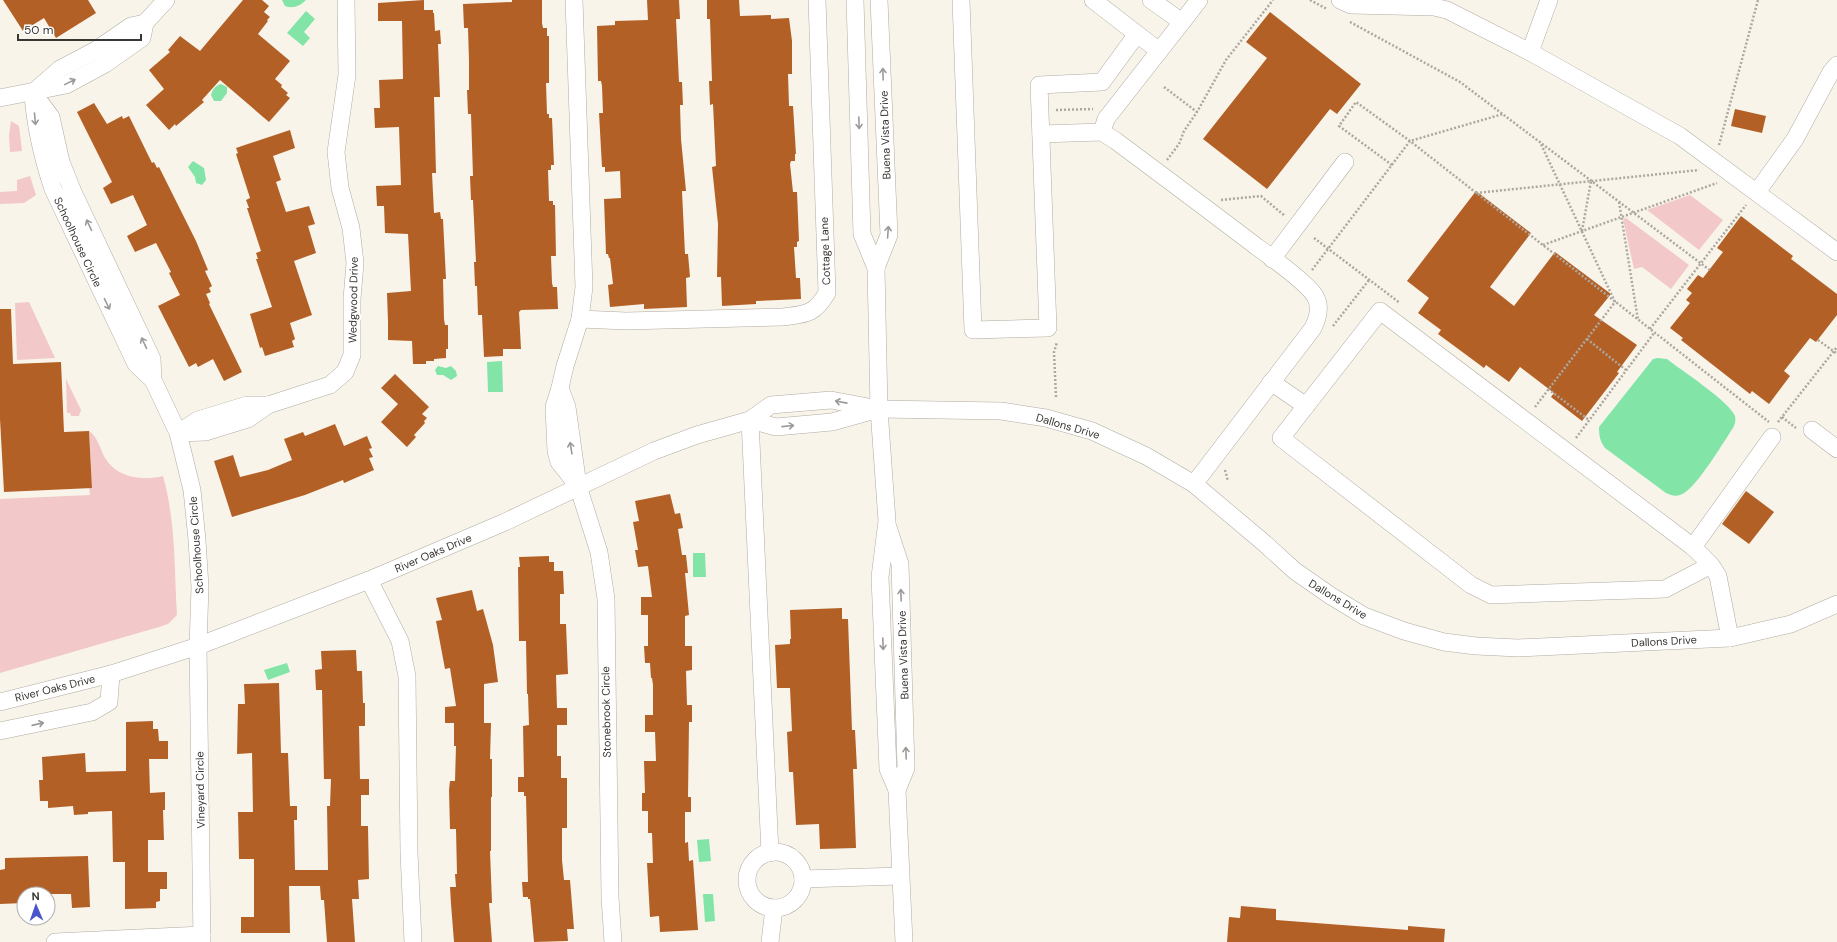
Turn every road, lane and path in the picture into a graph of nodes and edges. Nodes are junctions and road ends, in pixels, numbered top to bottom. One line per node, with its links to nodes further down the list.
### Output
1 (166, 0): 23 (street)
2 (346, 0): 79 (street, Wedgwood Drive)
3 (574, 0): 59 (street)
4 (817, 0): 59 (street, Cottage Lane)
5 (855, 0): 54 (street, Buena Vista Drive, one-way to 54)
6 (879, 0): 54 (street, Buena Vista Drive, one-way to 6)
7 (961, 0): 28 (street)
8 (1093, 0): 18 (street)
9 (1151, 0): 17 (street)
10 (1199, 0): 17 (street)
11 (1273, 0): 25 (path)
12 (1310, 0): 15 (path)
13 (1549, 0): 20 (street)
14 (1758, 0): 32 (path)
15 (1335, 6): 20 (street)
16 (1344, 19): 26 (path)
17 (1182, 22): 19 (street)
18 (1137, 34): 19 (street); 28 (street)
19 (1159, 51): 27 (street)
20 (1530, 52): 32 (street)
21 (1837, 64): 40 (street)
22 (1164, 87): 25 (path)
23 (33, 92): 24 (street); 79 (street, Schoolhouse Circle)
24 (0, 98)
25 (1197, 112): 31 (path)
26 (1503, 114): 29 (path); 30 (path)
27 (1102, 132): 28 (street); 52 (street)
28 (1041, 134)
29 (1410, 141): 35 (path); 35 (path); 41 (path)
30 (1540, 142): 37 (path); 39 (path)
31 (1166, 161): 34 (path); 36 (path)
32 (1715, 161): 37 (path); 40 (street)
33 (1345, 162): 52 (street)
34 (1163, 165)
35 (1392, 165): 50 (path)
36 (1172, 166)
37 (1592, 181): 39 (path); 43 (path); 47 (path)
38 (1719, 182): 44 (path)
39 (1560, 184): 41 (path); 47 (path)
40 (1757, 192): 51 (street); 53 (path)
41 (1476, 193): 49 (path)
42 (1218, 200): 45 (path)
43 (1619, 202): 44 (path); 46 (path)
44 (1633, 213): 46 (path); 53 (path)
45 (1286, 217)
46 (1621, 217): 47 (path); 60 (path)
47 (1582, 231): 49 (path); 57 (path)
48 (1314, 238): 50 (path)
49 (1542, 245): 57 (path)
50 (1328, 250): 56 (path); 58 (path)
51 (1837, 252)
52 (1272, 259): 69 (street)
53 (1701, 264): 55 (path); 61 (path)
54 (876, 268): 73 (street, Buena Vista Drive)
55 (1711, 271)
56 (1308, 275)
57 (1615, 302): 60 (path); 63 (path)
58 (1400, 303)
59 (580, 319): 84 (street)
60 (1638, 320): 61 (path)
61 (1650, 329): 62 (path)
62 (1654, 333): 68 (path); 75 (path)
63 (1586, 339): 68 (path); 70 (path)
64 (1818, 340): 67 (path)
65 (1057, 341): 71 (path)
66 (1837, 347): 67 (path)
67 (1836, 353): 75 (path)
68 (1626, 370): 77 (path)
69 (1271, 382): 72 (street); 83 (street)
70 (1548, 389): 74 (path); 77 (path)
71 (1056, 397)
72 (1306, 406): 82 (street); 86 (street)
73 (879, 409): 76 (street, one-way to 73); 76 (street, River Oaks Drive, one-way to 76); 83 (street, Dallons Drive); 95 (street, Buena Vista Drive)
74 (1534, 409)
75 (1782, 417): 78 (path)
76 (750, 420): 84 (street, River Oaks Drive); 94 (street)
77 (1589, 420): 82 (path)
78 (1805, 429): 81 (street)
79 (178, 433): 90 (street, Schoolhouse Circle)
80 (1772, 437): 85 (street)
81 (1837, 449)
82 (1566, 451): 85 (street)
83 (1194, 484): 89 (street, Dallons Drive)
84 (578, 486): 87 (street, River Oaks Drive); 101 (street, Stonebrook Circle)
85 (1693, 548): 86 (street)
86 (1711, 565): 89 (street)
87 (369, 580): 90 (street, River Oaks Drive); 100 (street)
88 (1837, 604): 89 (street, Dallons Drive)
89 (1730, 638)
90 (198, 646): 91 (street, River Oaks Drive); 98 (street, Vineyard Circle)
91 (111, 674): 92 (street, River Oaks Drive); 93 (street, River Oaks Drive, one-way to 91)
92 (0, 702)
93 (0, 732)
94 (770, 853): 96 (street); 97 (street)
95 (900, 876): 96 (street); 103 (street, Buena Vista Drive)
96 (803, 879): 97 (street)
97 (774, 908): 102 (street)
98 (202, 938): 99 (street, Vineyard Circle)
99 (55, 942)
100 (413, 942)
101 (613, 942)
102 (770, 942)
103 (904, 942)

